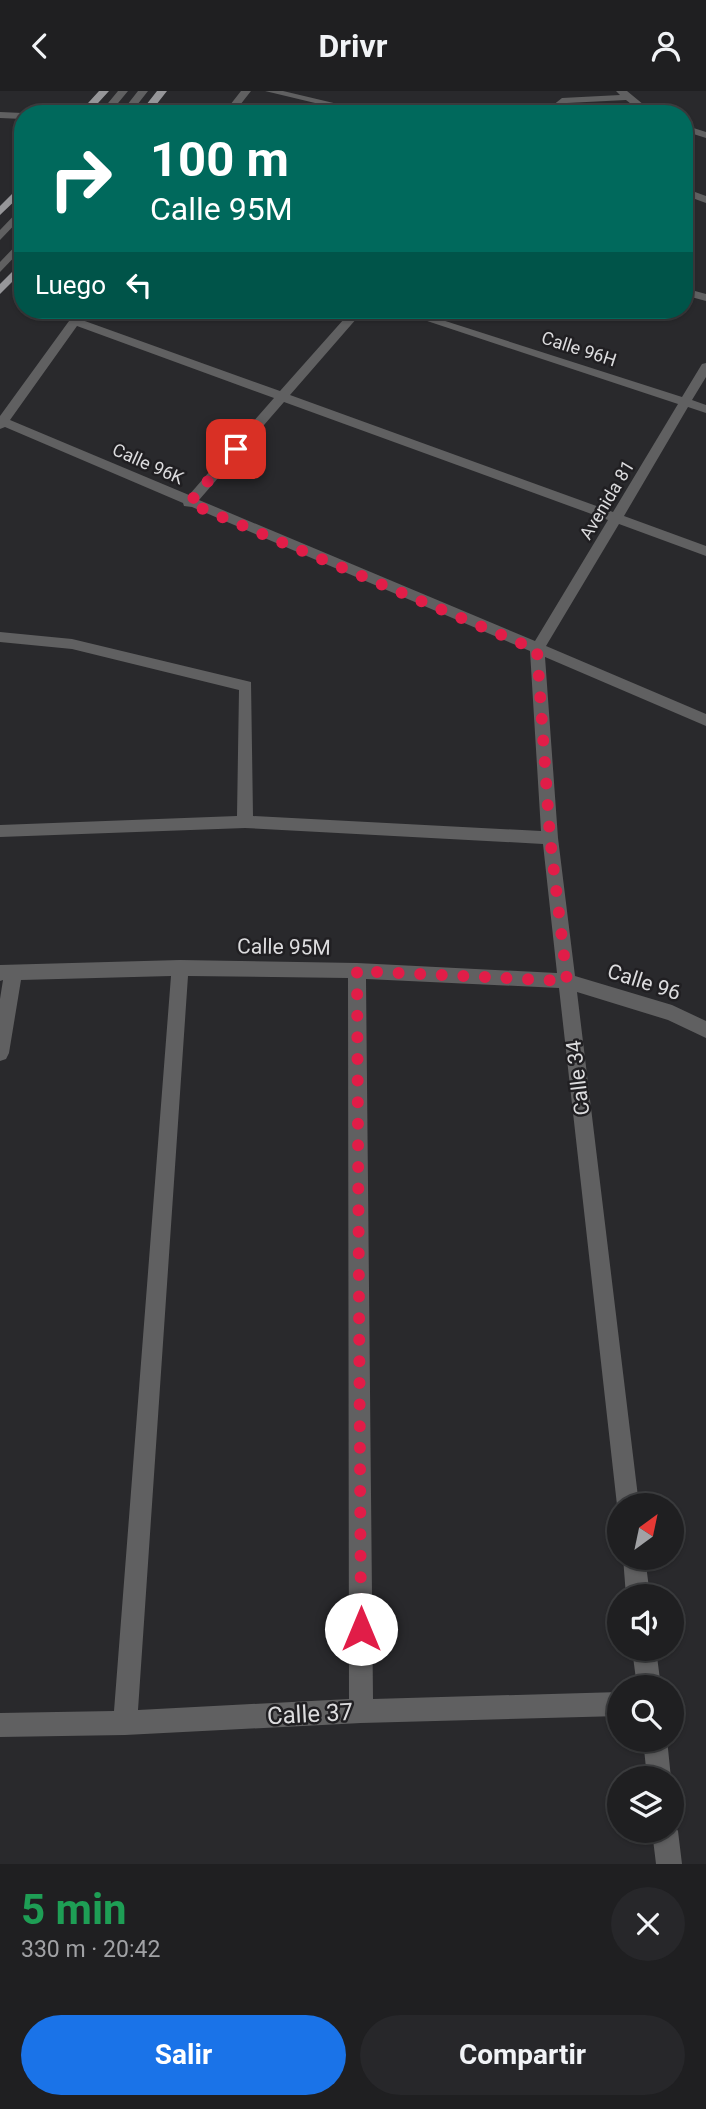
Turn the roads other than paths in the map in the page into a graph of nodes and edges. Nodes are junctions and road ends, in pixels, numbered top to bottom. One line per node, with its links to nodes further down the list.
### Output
1 (104, 91): 10 (main road)
2 (123, 91): 11 (street)
3 (143, 91): 12 (street)
4 (162, 91): 13 (main road)
5 (246, 91): 14 (street)
6 (270, 91): 15 (street)
7 (551, 91): 9 (street)
8 (624, 94): 9 (street); 17 (street)
9 (565, 100): 16 (street)
10 (91, 105)
11 (111, 105)
12 (132, 105)
13 (151, 105)
14 (235, 105)
15 (334, 105)
16 (559, 105)
17 (638, 105)
18 (5, 202): 19 (main road)
19 (0, 212)
20 (14, 220): 21 (street)
21 (0, 237)
22 (14, 252): 23 (street)
23 (0, 269)
24 (14, 275): 25 (main road)
25 (0, 291)
26 (76, 319): 34 (street)
27 (89, 319): 31 (street)
28 (350, 319): 31 (street)
29 (428, 319): 32 (street, Calle 96H)
30 (706, 367): 32 (street, Avenida 81)
31 (282, 395): 35 (street); 36 (street)
32 (685, 402): 33 (street, Calle 96H); 36 (street, Avenida 81)
33 (706, 409)
34 (1, 422): 35 (street, Calle 96K)
35 (189, 503): 39 (street, Calle 96K)
36 (616, 518): 37 (street); 39 (street, Avenida 81)
37 (706, 551)
38 (0, 637): 41 (street)
39 (537, 650): 40 (street, Calle 96K); 43 (street, Calle 34)
40 (706, 720)
41 (245, 822): 42 (street); 43 (street)
42 (0, 831)
43 (550, 838): 47 (street, Calle 34)
44 (180, 968): 45 (street, Calle 95M); 46 (street, Calle 95M); 53 (street)
45 (357, 971): 47 (street, Calle 95M); 52 (street)
46 (6, 973): 49 (street)
47 (567, 981): 48 (street, Calle 96); 50 (street, Calle 34)
48 (706, 1030)
49 (0, 1053)
50 (627, 1493)
51 (607, 1705): 52 (street, Calle 37)
52 (361, 1711): 53 (street, Calle 37)
53 (125, 1723): 54 (street, Calle 37)
54 (0, 1725)
55 (666, 1843): 56 (street)
56 (669, 1864)

